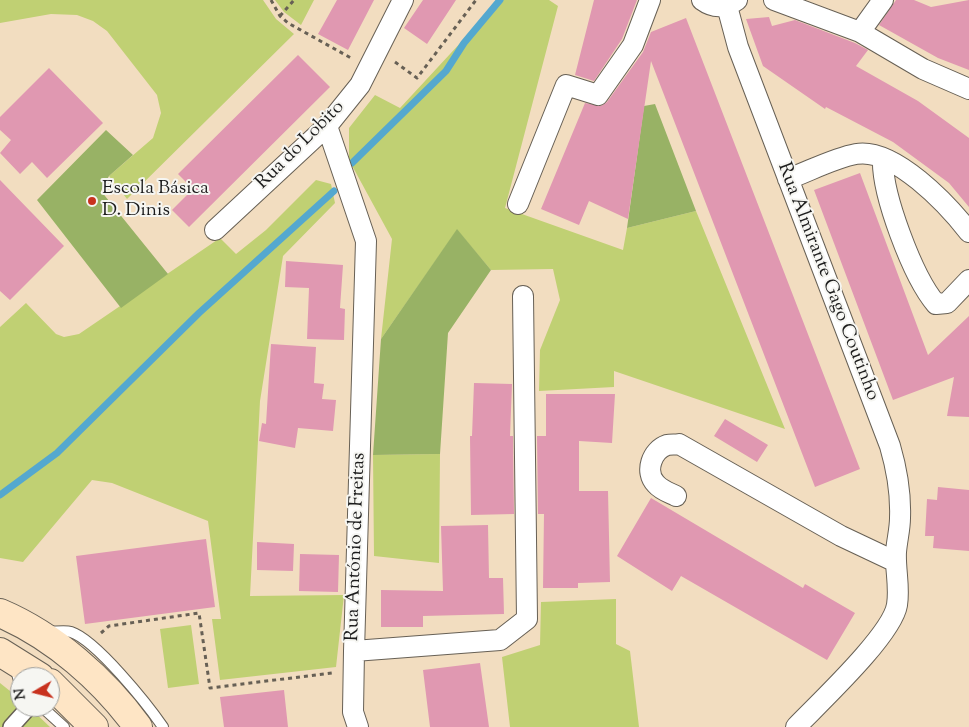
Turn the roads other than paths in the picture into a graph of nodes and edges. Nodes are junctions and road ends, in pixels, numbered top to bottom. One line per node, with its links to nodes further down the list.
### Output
1 (403, 0): 9 (street, Rua do Lobito)
2 (650, 0): 12 (street)
3 (702, 0): 6 (street)
4 (774, 0): 7 (street)
5 (883, 0): 7 (street)
6 (732, 3): 11 (street, Rua Almirante Gago Coutinho)
7 (860, 32): 8 (street)
8 (969, 89)
9 (327, 126): 13 (street, Rua do Lobito); 21 (street, Rua António de Freitas)
10 (883, 158): 11 (street); 14 (street); 15 (street)
11 (788, 179): 18 (street, Rua Almirante Gago Coutinho)
12 (518, 204)
13 (215, 230)
14 (969, 232)
15 (969, 280)
16 (523, 296): 21 (street, Rua António de Freitas)
17 (676, 496): 18 (street)
18 (896, 562): 31 (street, Rua Almirante Gago Coutinho)
19 (0, 613): 20 (main road)
20 (35, 632): 28 (main road); 29 (lane)
21 (354, 650): 30 (street)
22 (60, 693): 27 (main road)
23 (20, 717): 25 (street)
24 (53, 717): 26 (lane)
25 (11, 727)
26 (64, 727)
27 (94, 727)
28 (138, 727)
29 (163, 727)
30 (358, 727)
31 (796, 727)

